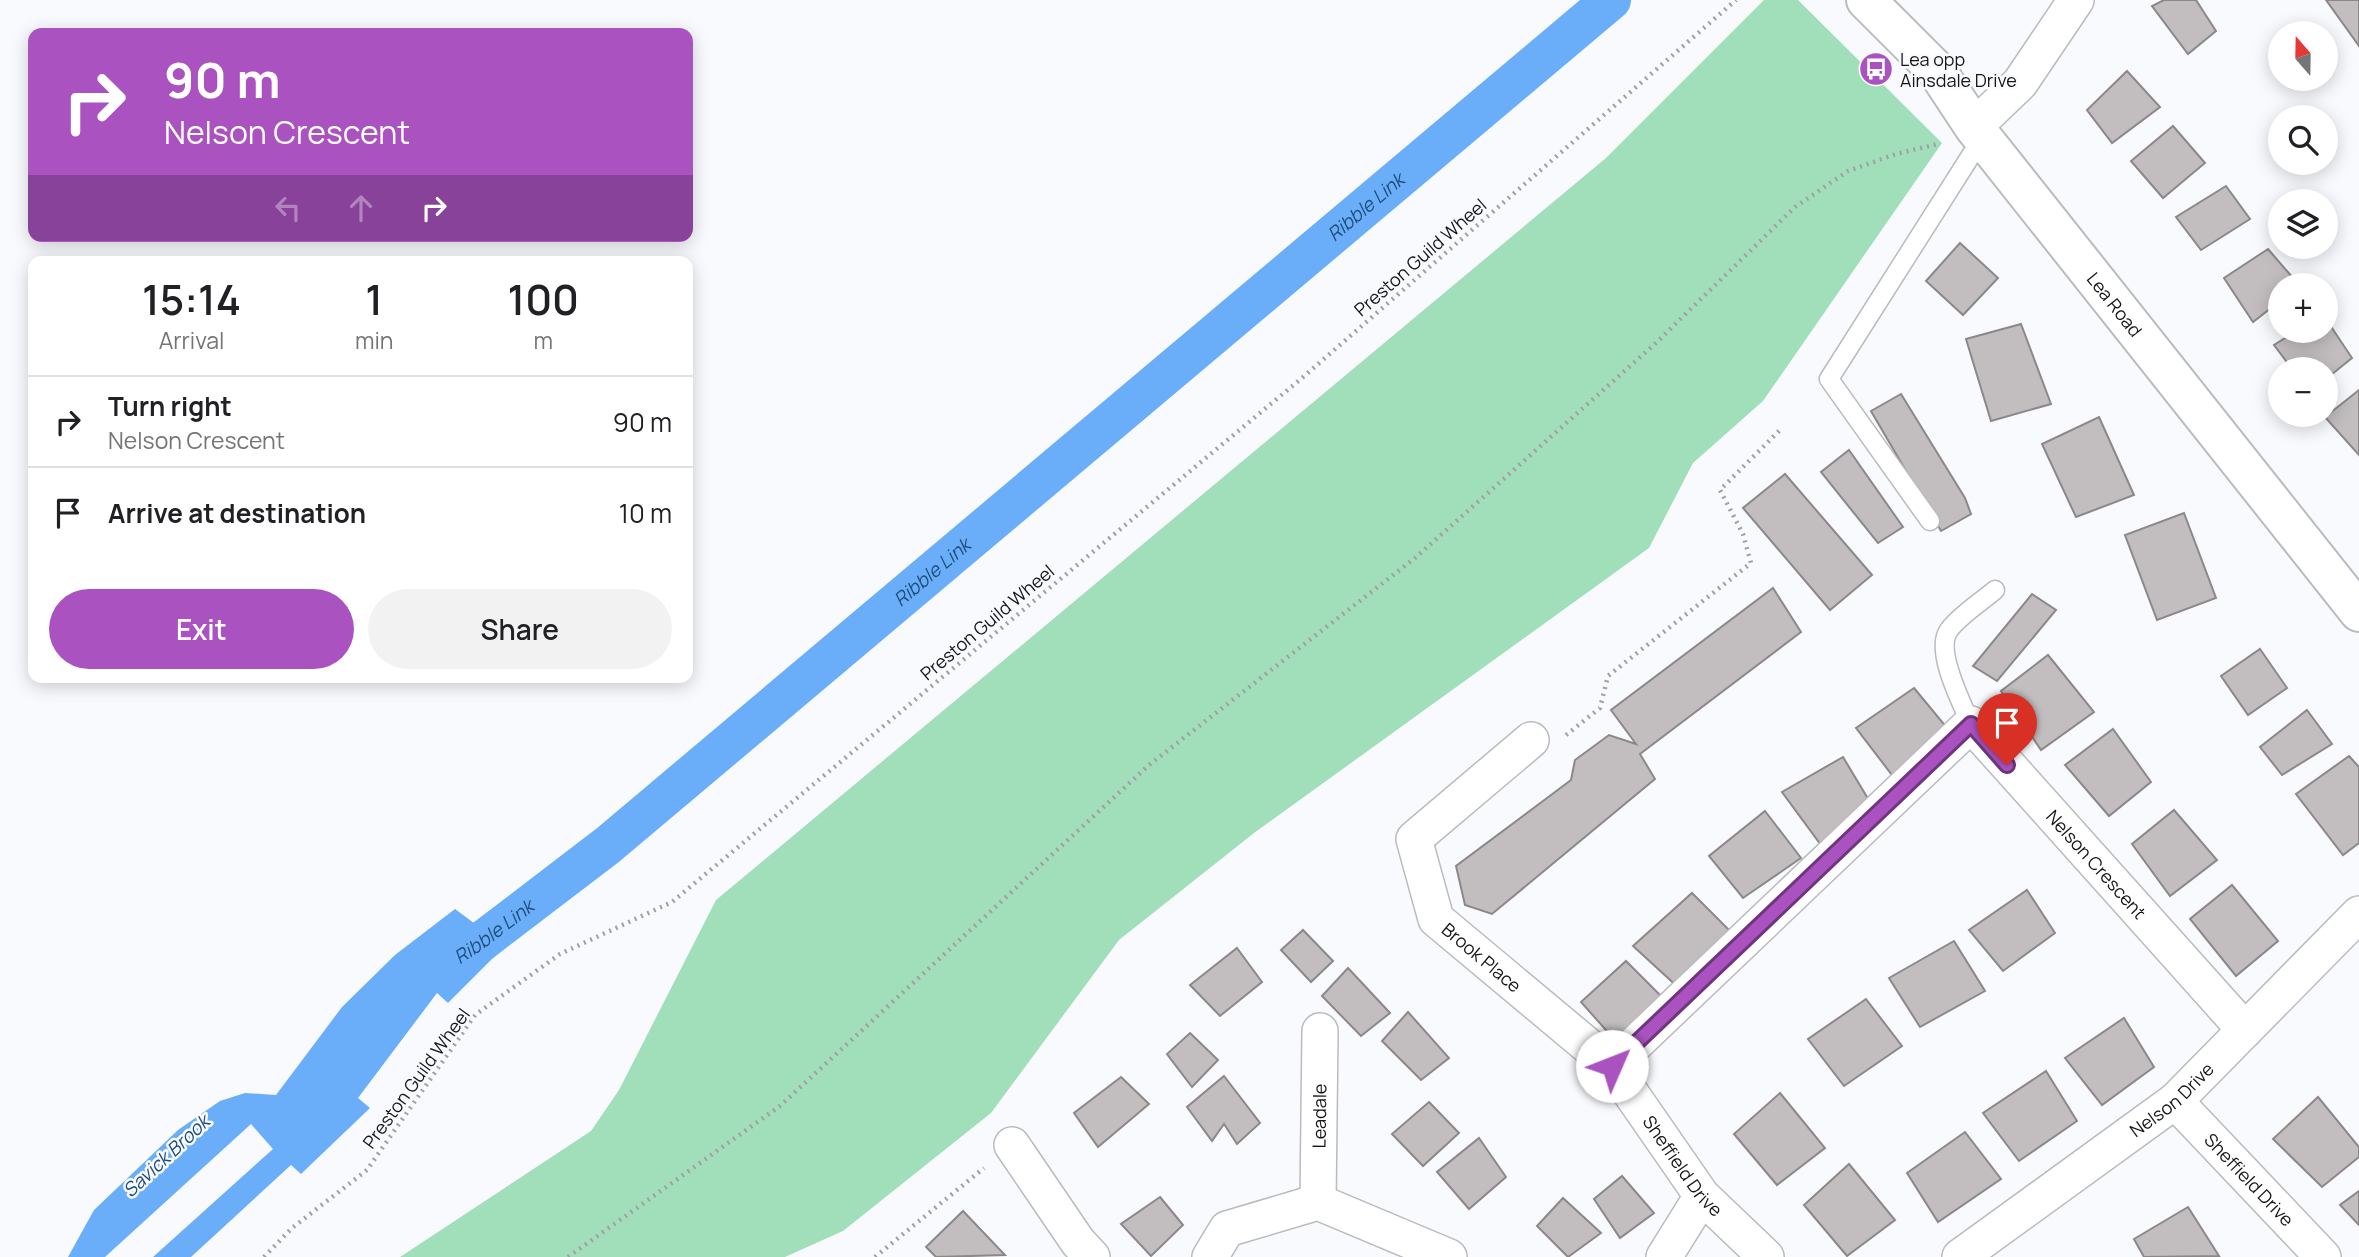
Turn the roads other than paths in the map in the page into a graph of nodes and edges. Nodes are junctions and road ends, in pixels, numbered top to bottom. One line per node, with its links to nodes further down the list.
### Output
1 (1866, 0): 3 (street, Lea Road)
2 (2076, 0): 3 (street)
3 (1978, 132): 4 (lane); 6 (street, Lea Road)
4 (1930, 521)
5 (1994, 590): 7 (lane)
6 (2359, 611)
7 (1971, 724): 10 (street, Nelson Crescent); 12 (street)
8 (1531, 740): 12 (street, Brook Place)
9 (2359, 914): 10 (street, Nelson Drive)
10 (2245, 1030): 13 (street, Nelson Drive)
11 (1320, 1031): 16 (street, Leadale)
12 (1612, 1066): 15 (street, Sheffield Drive)
13 (2175, 1101): 22 (street, Nelson Drive); 23 (street, Sheffield Drive)
14 (1012, 1146): 17 (street)
15 (1702, 1196): 20 (street); 21 (street, Sheffield Drive)
16 (1318, 1202): 18 (street); 19 (street)
17 (1092, 1257)
18 (1210, 1257)
19 (1449, 1257)
20 (1664, 1257)
21 (1766, 1257)
22 (1960, 1257)
23 (2323, 1257)

